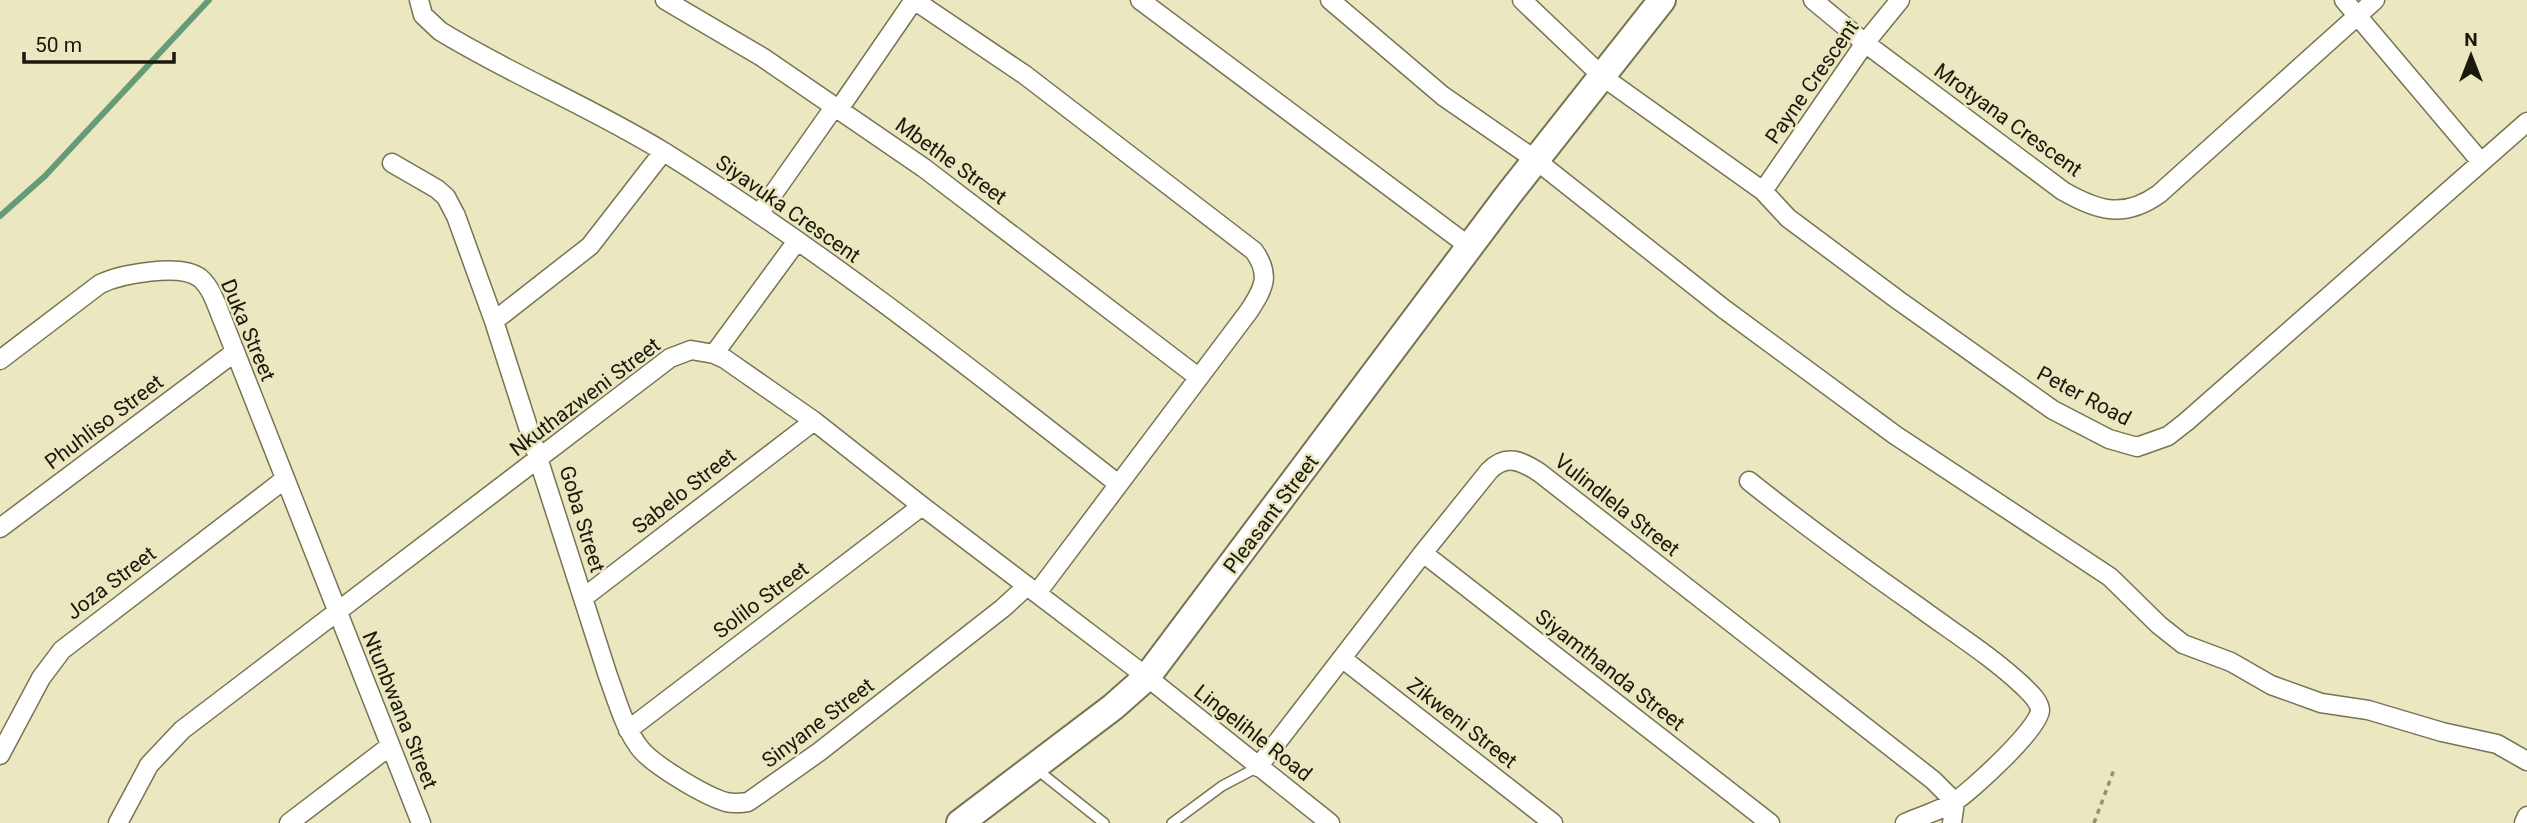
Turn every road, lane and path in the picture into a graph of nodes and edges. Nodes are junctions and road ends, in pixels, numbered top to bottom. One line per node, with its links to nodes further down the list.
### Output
1 (419, 0): 17 (street, Siyavuka Crescent)
2 (665, 0): 15 (street, Mbethe Street)
3 (914, 0): 15 (street); 29 (street)
4 (1140, 0): 24 (street)
5 (1330, 0): 18 (street)
6 (1522, 0): 14 (street, Peter Road)
7 (1662, 0): 14 (street, Pleasant Street)
8 (1813, 0): 13 (street, Mrotyana Crescent)
9 (1900, 0): 13 (street, Payne Crescent)
10 (2344, 0): 12 (street)
11 (2375, 0): 12 (street, Mrotyana Crescent)
12 (2358, 16): 13 (street, Mrotyana Crescent); 19 (street)
13 (1865, 43): 21 (street, Payne Crescent)
14 (1603, 77): 18 (street, Pleasant Street); 21 (street, Peter Road)
15 (837, 108): 22 (street); 29 (street, Mbethe Street)
16 (2527, 122): 19 (street, Peter Road)
17 (663, 152): 22 (street, Siyavuka Crescent); 25 (street)
18 (1536, 161): 24 (street, Pleasant Street); 46 (street)
19 (2481, 162): 21 (street, Peter Road)
20 (392, 163): 25 (street, Goba Street)
21 (1763, 191)
22 (759, 214): 23 (street, Siyavuka Crescent)
23 (797, 241): 27 (street); 34 (street, Siyavuka Crescent)
24 (1470, 247): 42 (street, Pleasant Street)
25 (494, 321): 31 (street, Goba Street)
26 (235, 352): 28 (street, Duka Street); 32 (street, Duka Street); 36 (street, Phuhliso Street)
27 (714, 354): 30 (street, Nkuthazweni Street); 31 (street, Nkuthazweni Street)
28 (0, 360)
29 (1198, 377): 34 (street)
30 (814, 421): 35 (street, Nkuthazweni Street); 39 (street, Sabelo Street)
31 (540, 460): 39 (street, Goba Street); 40 (street, Nkuthazweni Street)
32 (285, 479): 40 (street, Duka Street); 45 (street, Joza Street)
33 (1749, 481): 50 (street)
34 (1117, 483): 38 (street)
35 (922, 506): 38 (street, Nkuthazweni Street); 43 (street, Solilo Street)
36 (0, 528)
37 (1423, 553): 41 (street, Vulindlela Street); 50 (street, Vulindlela Street); 60 (street, Siyamthanda Street)
38 (1032, 589): 42 (street, Nkuthazweni Street); 43 (street, Sinyane Street)
39 (583, 598): 43 (street, Goba Street)
40 (338, 613): 44 (street, Ntunbwana Street); 52 (street, Nkuthazweni Street)
41 (1343, 659): 48 (street, Vulindlela Street); 59 (street, Zikweni Street)
42 (1147, 677): 47 (street, Pleasant Street); 48 (street, Lingelihle Road)
43 (628, 730)
44 (390, 746): 53 (street); 54 (street, Ntunbwana Street)
45 (0, 755)
46 (2527, 761)
47 (1034, 767): 55 (street, Pleasant Street); 56 (lane)
48 (1258, 767): 57 (lane); 58 (street, Lingelihle Road)
49 (2115, 767): 63 (path)
50 (1955, 802): 61 (street); 62 (street)
51 (2527, 816): 64 (street)
52 (118, 823)
53 (289, 823)
54 (421, 823)
55 (960, 823)
56 (1104, 823)
57 (1172, 823)
58 (1331, 823)
59 (1553, 823)
60 (1770, 823)
61 (1905, 823)
62 (1952, 823)
63 (2094, 823)
64 (2524, 823)

